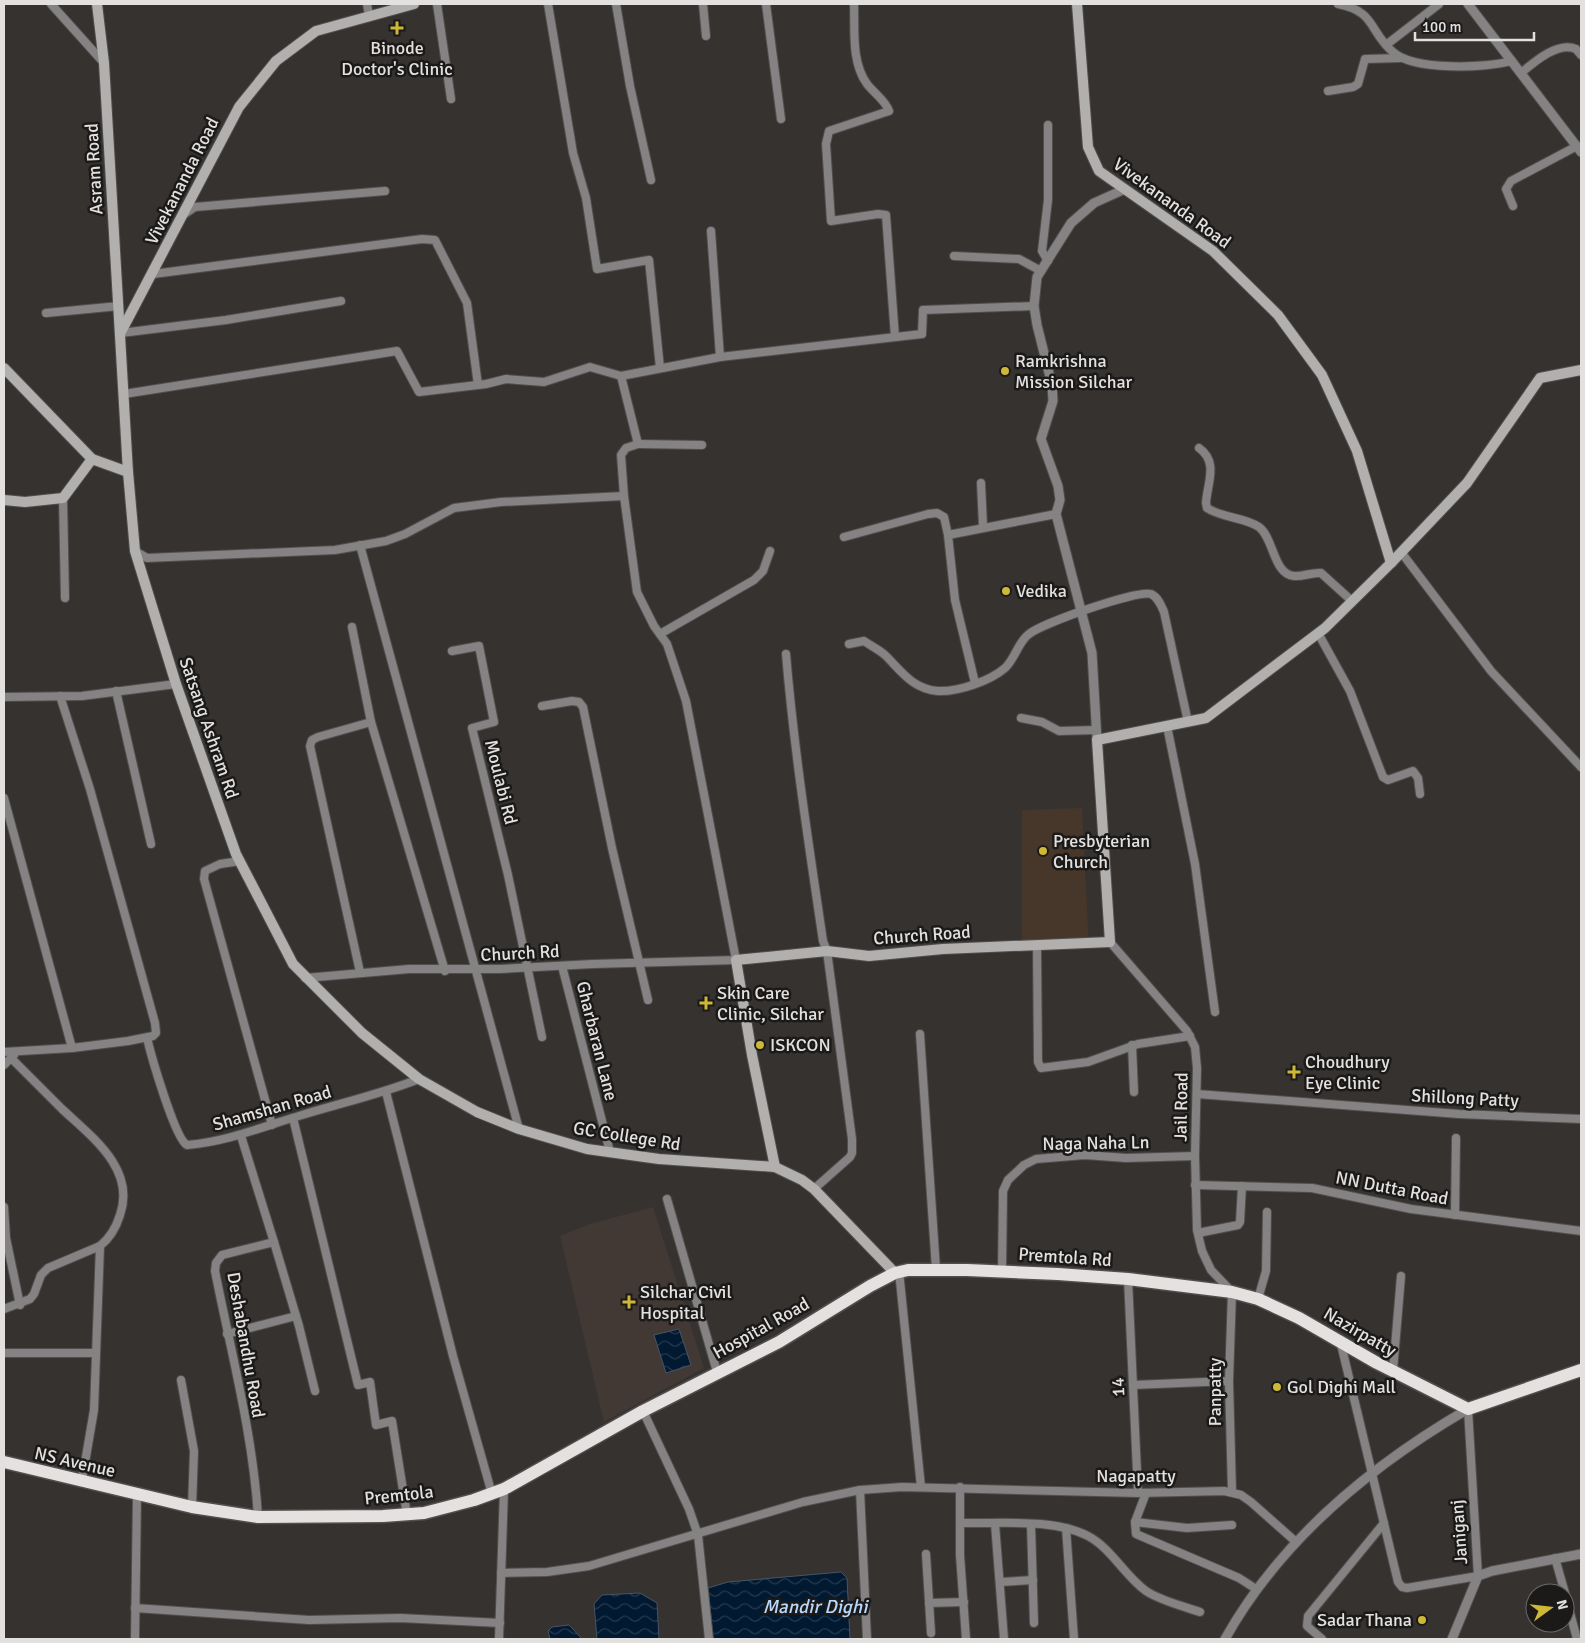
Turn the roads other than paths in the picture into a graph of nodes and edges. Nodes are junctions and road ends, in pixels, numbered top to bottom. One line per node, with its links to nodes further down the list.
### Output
1 (51, 4): 21 (street)
2 (97, 4): 21 (main road, Asram Road)
3 (367, 4): 15 (street)
4 (414, 4): 15 (main road, Vivekananda Road)
5 (438, 4): 24 (street)
6 (548, 4): 46 (street)
7 (616, 4): 28 (street)
8 (704, 4): 16 (street)
9 (766, 4): 25 (street)
10 (854, 4): 43 (street)
11 (1077, 4): 29 (main road, Vivekananda Road)
12 (1338, 4): 17 (street)
13 (1439, 4): 17 (street)
14 (1468, 4): 20 (street)
15 (369, 16): 32 (main road, Vivekananda Road)
16 (706, 36)
17 (1386, 45): 19 (street)
18 (1581, 55): 22 (street)
19 (1401, 58): 20 (street); 23 (street)
20 (1512, 61): 22 (street)
21 (104, 63): 39 (main road, Asram Road)
22 (1521, 73): 27 (street)
23 (1328, 91)
24 (452, 100)
25 (781, 119)
26 (1048, 125): 35 (street)
27 (1579, 150): 31 (street)
28 (651, 180)
29 (1125, 189): 35 (street); 68 (main road, Vivekananda Road)
30 (385, 191): 32 (street)
31 (1513, 206)
32 (183, 215): 37 (main road, Vivekananda Road)
33 (711, 231): 44 (street)
34 (954, 256): 36 (street)
35 (1048, 260): 36 (street)
36 (1041, 271): 40 (street)
37 (152, 274): 42 (main road, Vivekananda Road); 49 (street)
38 (341, 301): 42 (street)
39 (119, 306): 41 (street); 42 (main road, Asram Road)
40 (1034, 306): 43 (street); 60 (street)
41 (46, 313)
42 (121, 333): 50 (main road)
43 (895, 337): 44 (street)
44 (720, 357): 46 (street)
45 (4, 368): 54 (main road)
46 (660, 368): 48 (street)
47 (1581, 370): 67 (main road)
48 (621, 376): 49 (street); 51 (street)
49 (478, 385): 50 (street)
50 (124, 394): 55 (main road)
51 (638, 444): 52 (street); 57 (street)
52 (702, 445)
53 (1199, 448): 70 (street)
54 (92, 459): 55 (main road); 58 (main road)
55 (128, 472): 66 (main road, Satsang Ashram Rd)
56 (981, 483): 61 (street)
57 (624, 496): 64 (street); 74 (street)
58 (63, 498): 59 (main road); 69 (street)
59 (4, 500)
60 (1056, 514): 61 (street); 71 (street)
61 (983, 526): 62 (street)
62 (948, 535): 63 (street); 78 (street)
63 (844, 537)
64 (360, 545): 66 (street); 101 (street)
65 (770, 550): 74 (street)
66 (135, 551): 79 (main road, Satsang Ashram Rd)
67 (1401, 552): 68 (main road); 89 (street)
68 (1391, 563): 70 (main road)
69 (65, 598)
70 (1352, 601): 73 (main road)
71 (1082, 612): 78 (street); 86 (street); 88 (street)
72 (352, 627): 85 (street)
73 (1318, 633): 86 (main road); 90 (street)
74 (660, 634): 97 (street)
75 (849, 644): 78 (street)
76 (452, 651): 100 (street, Moulabi Rd)
77 (786, 654): 96 (street)
78 (975, 683)
79 (176, 684): 80 (street); 93 (main road, Satsang Ashram Rd)
80 (116, 691): 81 (street); 92 (street)
81 (60, 696): 82 (street); 110 (street)
82 (4, 697)
83 (542, 706): 98 (street)
84 (1021, 718): 88 (street)
85 (370, 722): 102 (street); 103 (street)
86 (1188, 722): 87 (main road)
87 (1167, 726): 88 (main road); 106 (street)
88 (1096, 735): 94 (main road)
89 (1581, 767)
90 (1420, 794)
91 (4, 798): 112 (street)
92 (151, 844)
93 (240, 862): 104 (main road, Satsang Ashram Rd); 121 (street)
94 (1110, 942): 95 (main road, Church Road); 108 (street, Jail Road)
95 (1037, 946): 96 (main road, Church Road); 111 (street)
96 (827, 951): 97 (main road, Church Road); 130 (street)
97 (736, 960): 98 (street, Church Rd); 127 (main road)
98 (640, 964): 99 (street, Church Rd); 105 (street)
99 (562, 966): 100 (street, Church Rd); 125 (street, Gharbaran Lane)
100 (528, 968): 101 (street, Church Rd); 109 (street)
101 (474, 970): 102 (street, Church Rd); 122 (street)
102 (444, 971): 103 (street, Church Rd)
103 (360, 972): 104 (street, Church Rd)
104 (305, 978): 115 (main road, GC College Rd)
105 (648, 1000)
106 (1215, 1012)
107 (920, 1034): 140 (street)
108 (1190, 1036): 111 (street); 118 (street, Jail Road)
109 (542, 1037)
110 (148, 1038): 112 (street); 123 (street, Shamshan Road)
111 (1132, 1045): 117 (street)
112 (72, 1048): 114 (street)
113 (4, 1052): 114 (street)
114 (9, 1060): 139 (street)
115 (419, 1079): 116 (street, Shamshan Road); 122 (main road, GC College Rd)
116 (386, 1092): 119 (street, Shamshan Road); 172 (street)
117 (1134, 1092)
118 (1197, 1094): 120 (street, Shillong Patty); 126 (street, Jail Road)
119 (293, 1118): 121 (street, Shamshan Road); 175 (street)
120 (1581, 1119)
121 (272, 1125): 123 (street, Shamshan Road)
122 (519, 1129): 125 (main road, GC College Rd)
123 (242, 1136): 138 (street)
124 (1456, 1138): 134 (street)
125 (610, 1152): 127 (main road, GC College Rd)
126 (1195, 1156): 128 (street, Jail Road); 141 (street, Naga Naha Ln)
127 (775, 1167): 130 (main road, GC College Rd)
128 (1195, 1185): 129 (street, NN Dutta Road); 137 (street, Jail Road)
129 (1242, 1186): 134 (street, NN Dutta Road); 137 (street)
130 (814, 1189): 142 (main road, GC College Rd)
131 (667, 1200): 156 (street)
132 (4, 1207): 135 (street)
133 (1267, 1212): 146 (street)
134 (1455, 1215): 136 (street, NN Dutta Road)
135 (4, 1223): 147 (street)
136 (1581, 1232)
137 (1198, 1233): 145 (street, Jail Road)
138 (274, 1242): 149 (street); 150 (street, Deshabandhu Road)
139 (100, 1246): 147 (street); 152 (street)
140 (936, 1269): 141 (highway, Premtola Rd); 142 (highway, Premtola Rd)
141 (1002, 1271): 144 (highway, Premtola Rd)
142 (897, 1272): 156 (highway, Hospital Road); 167 (street)
143 (1400, 1276): 155 (street)
144 (1128, 1279): 145 (highway, Premtola Rd); 159 (street, 14)
145 (1232, 1292): 146 (highway, Nazirpatty); 158 (street, Panpatty)
146 (1258, 1300): 151 (highway, Nazirpatty)
147 (19, 1302): 148 (street)
148 (4, 1309)
149 (296, 1316): 150 (street); 160 (street)
150 (227, 1334): 176 (street, Deshabandhu Road)
151 (1340, 1340): 155 (highway, Nazirpatty); 164 (street)
152 (96, 1352): 153 (street); 165 (street)
153 (4, 1354)
154 (1581, 1370): 161 (highway)
155 (1393, 1371): 161 (highway, Nazirpatty)
156 (717, 1372): 162 (highway, Hospital Road)
157 (181, 1380): 174 (street)
158 (1229, 1381): 159 (street); 170 (street, Panpatty)
159 (1133, 1384): 171 (street, 14)
160 (315, 1392)
161 (1468, 1409): 164 (street); 190 (street, Janiganj)
162 (642, 1411): 168 (highway, Premtola); 184 (street)
163 (4, 1462): 165 (highway, NS Avenue)
164 (1370, 1473): 179 (street); 185 (street)
165 (82, 1480): 173 (highway, NS Avenue)
166 (960, 1486): 167 (street, Nagapatty); 171 (street, Nagapatty); 178 (street)
167 (921, 1487): 169 (street, Nagapatty)
168 (504, 1489): 172 (highway, Premtola); 189 (street)
169 (860, 1490): 184 (street, Nagapatty); 205 (street)
170 (1232, 1492): 171 (street, Nagapatty); 185 (street, Nagapatty)
171 (1142, 1493): 177 (street)
172 (492, 1494): 175 (highway, Premtola)
173 (137, 1495): 174 (highway, Premtola); 197 (street)
174 (192, 1507): 176 (highway, Premtola)
175 (407, 1515): 176 (highway, Premtola)
176 (258, 1517)
177 (1135, 1522): 182 (street); 194 (street)
178 (960, 1523): 180 (street); 195 (street)
179 (1384, 1523): 190 (street); 210 (street)
180 (995, 1524): 181 (street); 192 (street)
181 (1031, 1525): 183 (street); 191 (street)
182 (1232, 1525)
183 (1066, 1528): 198 (street); 208 (street)
184 (698, 1535): 189 (street, Nagapatty); 204 (street)
185 (1295, 1541): 194 (street)
186 (926, 1554): 196 (street)
187 (1581, 1554): 188 (street, Janiganj)
188 (1555, 1558): 190 (street, Janiganj); 193 (street)
189 (501, 1573): 199 (street)
190 (1478, 1576): 211 (street)
191 (1033, 1580): 192 (street); 200 (street)
192 (1000, 1582): 207 (street)
193 (1562, 1583)
194 (1256, 1589): 209 (street)
195 (964, 1602): 196 (street); 206 (street)
196 (929, 1603): 201 (street)
197 (135, 1608): 199 (street); 202 (street)
198 (1200, 1612)
199 (500, 1623): 203 (street)
200 (1034, 1623)
201 (931, 1633)
202 (135, 1639)
203 (499, 1639)
204 (709, 1639)
205 (867, 1639)
206 (966, 1639)
207 (1004, 1639)
208 (1074, 1639)
209 (1225, 1639)
210 (1322, 1639)
211 (1452, 1639)

